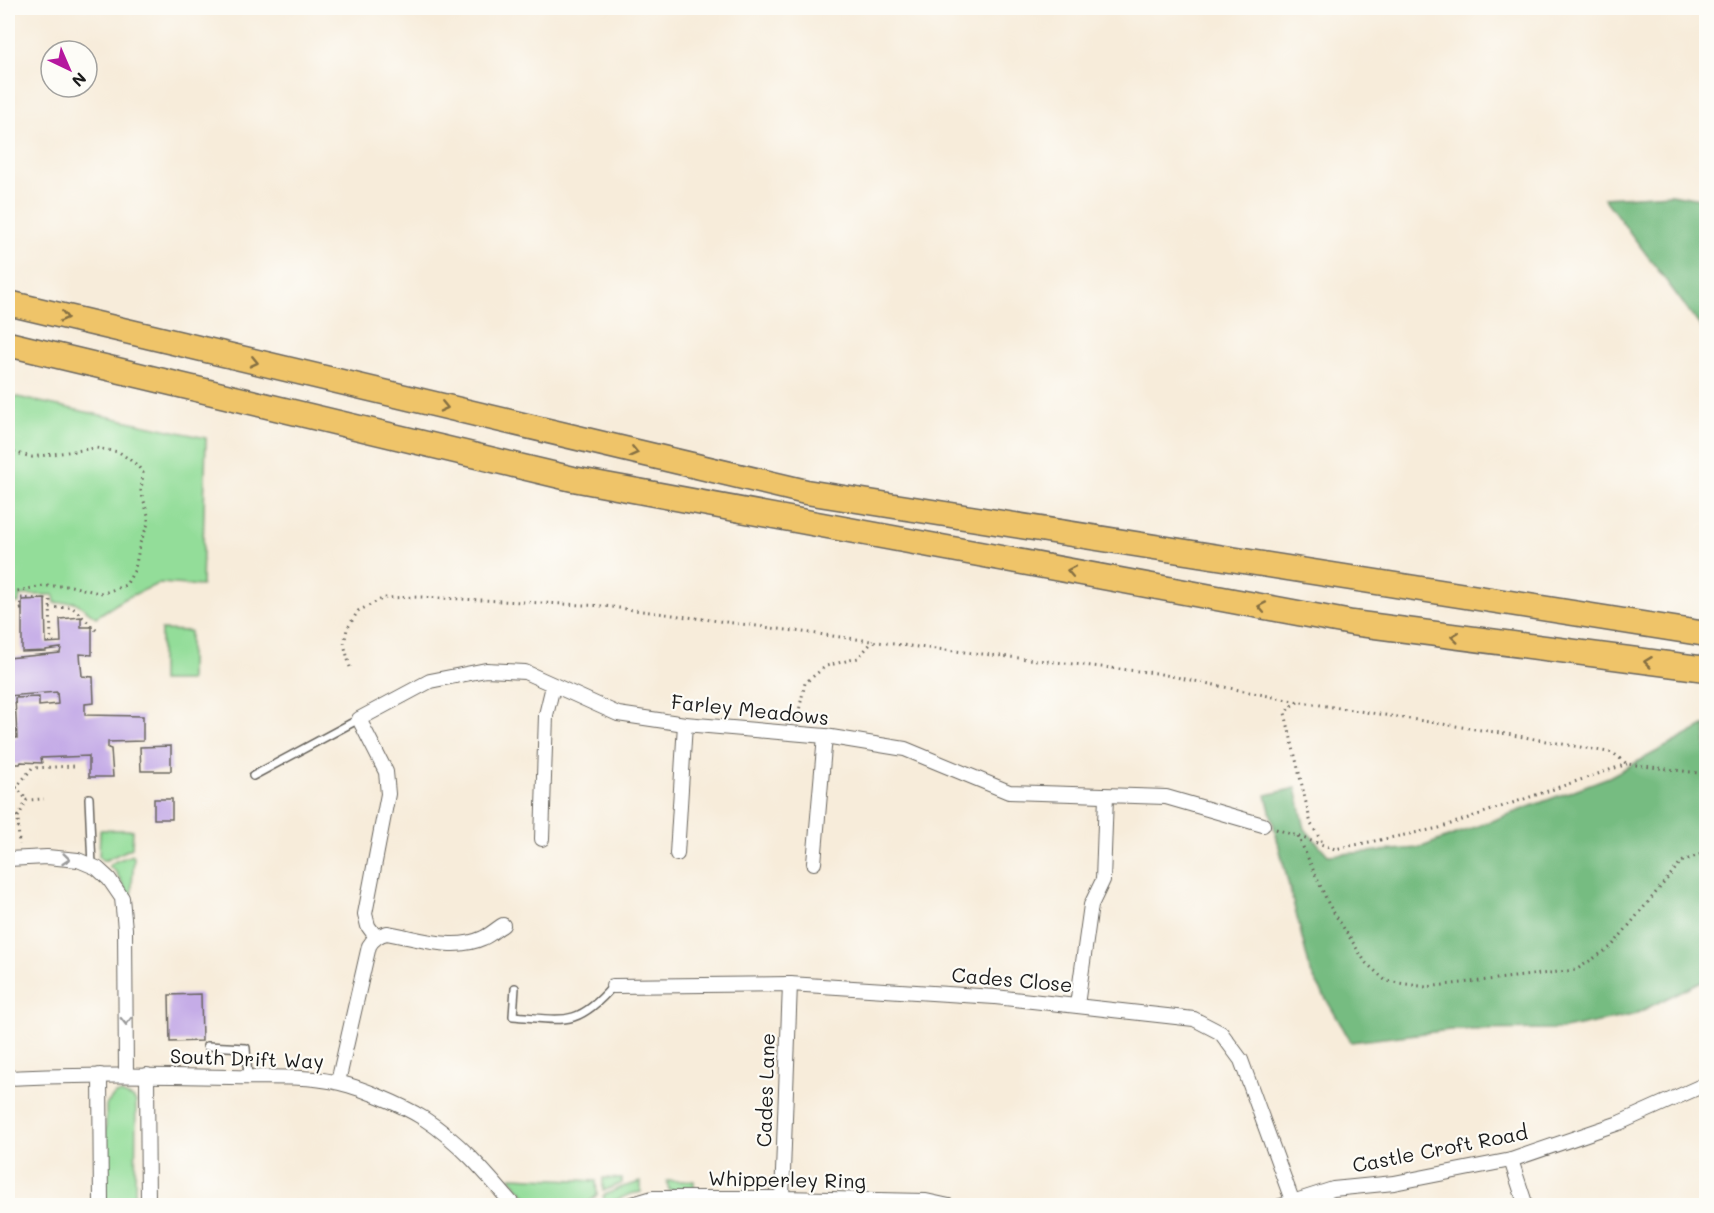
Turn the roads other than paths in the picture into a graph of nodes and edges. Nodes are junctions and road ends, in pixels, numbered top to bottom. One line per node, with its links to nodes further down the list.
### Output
1 (8, 303): 3 (highway, one-way to 3)
2 (8, 344): 4 (highway, one-way to 2)
3 (1707, 634)
4 (1707, 669)
5 (553, 686): 6 (street, Farley Meadows); 7 (street, Farley Meadows); 13 (street)
6 (359, 719): 9 (lane, Farley Meadows); 19 (street)
7 (685, 724): 8 (street, Farley Meadows); 14 (street)
8 (825, 736): 10 (street, Farley Meadows); 16 (street)
9 (253, 776)
10 (1106, 796): 12 (street, Farley Meadows); 23 (street)
11 (89, 798): 17 (lane)
12 (1263, 825)
13 (542, 839)
14 (677, 854)
15 (13, 859): 17 (street, one-way to 17)
16 (814, 863)
17 (93, 866): 27 (street, one-way to 27)
18 (503, 925): 19 (street)
19 (376, 937): 30 (street)
20 (790, 984): 21 (street, Cades Close); 23 (street, Cades Close); 33 (street, Cades Lane)
21 (613, 986): 22 (lane)
22 (515, 988)
23 (1077, 1005): 35 (street, Cades Close)
24 (207, 1046): 28 (lane)
25 (100, 1075): 27 (street, South Drift Way); 29 (street, South Drift Way); 36 (street)
26 (147, 1075): 27 (street, South Drift Way); 28 (street, South Drift Way); 37 (street)
27 (126, 1076)
28 (248, 1077): 30 (street, South Drift Way)
29 (8, 1078)
30 (338, 1082): 38 (street, South Drift Way)
31 (1707, 1084): 32 (street, Castle Croft Road)
32 (1511, 1160): 35 (street, Castle Croft Road); 41 (street)
33 (782, 1198): 34 (street, Whipperley Ring); 39 (street, Whipperley Ring)
34 (926, 1203): 40 (street, Whipperley Ring)
35 (1286, 1203)
36 (101, 1206)
37 (148, 1206)
38 (514, 1206)
39 (626, 1206)
40 (949, 1206)
41 (1526, 1206)

